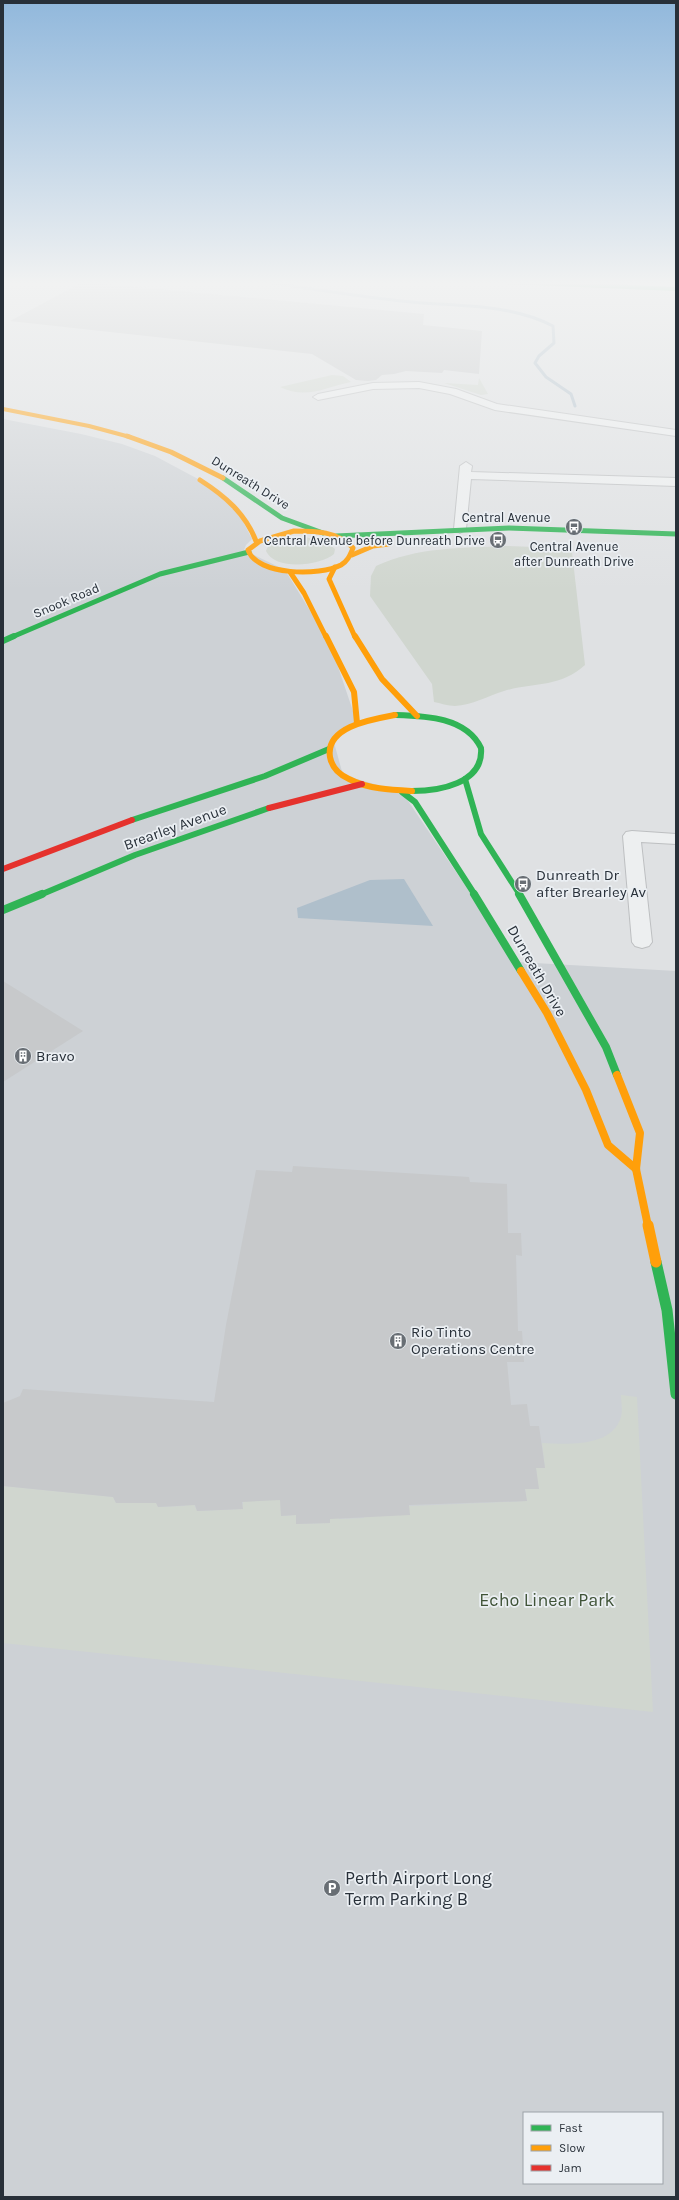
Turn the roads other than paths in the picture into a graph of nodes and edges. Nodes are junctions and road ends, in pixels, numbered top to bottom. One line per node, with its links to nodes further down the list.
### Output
1 (318, 397): 4 (street)
2 (3, 409): 9 (main road, Dunreath Drive)
3 (3, 419): 5 (main road)
4 (676, 433)
5 (155, 456)
6 (192, 476): 12 (main road, Dunreath Drive)
7 (676, 482): 8 (street)
8 (460, 529): 10 (main road, Central Avenue); 11 (main road, Central Avenue)
9 (323, 533): 11 (main road); 12 (main road)
10 (676, 534)
11 (336, 536): 15 (main road)
12 (256, 541): 14 (main road)
13 (676, 542): 15 (main road, Central Avenue)
14 (249, 552): 19 (main road); 21 (main road, Snook Road)
15 (352, 555): 16 (main road, Central Avenue)
16 (335, 567): 20 (main road); 23 (main road)
17 (215, 570): 21 (main road, Snook Road)
18 (253, 570): 19 (main road)
19 (276, 570): 20 (main road)
20 (290, 572): 24 (main road)
21 (139, 583): 22 (main road, Snook Road)
22 (3, 641)
23 (417, 716): 24 (main road); 26 (main road)
24 (357, 724): 25 (main road)
25 (329, 749): 27 (main road); 30 (main road, Brearley Avenue)
26 (465, 779): 28 (main road); 33 (main road, Dunreath Drive)
27 (362, 784): 28 (main road); 31 (main road, Brearley Avenue)
28 (402, 792): 33 (main road, Dunreath Drive)
29 (676, 839): 32 (street)
30 (3, 869)
31 (3, 910)
32 (642, 942)
33 (636, 1169): 34 (main road, Dunreath Drive)
34 (676, 1394)

